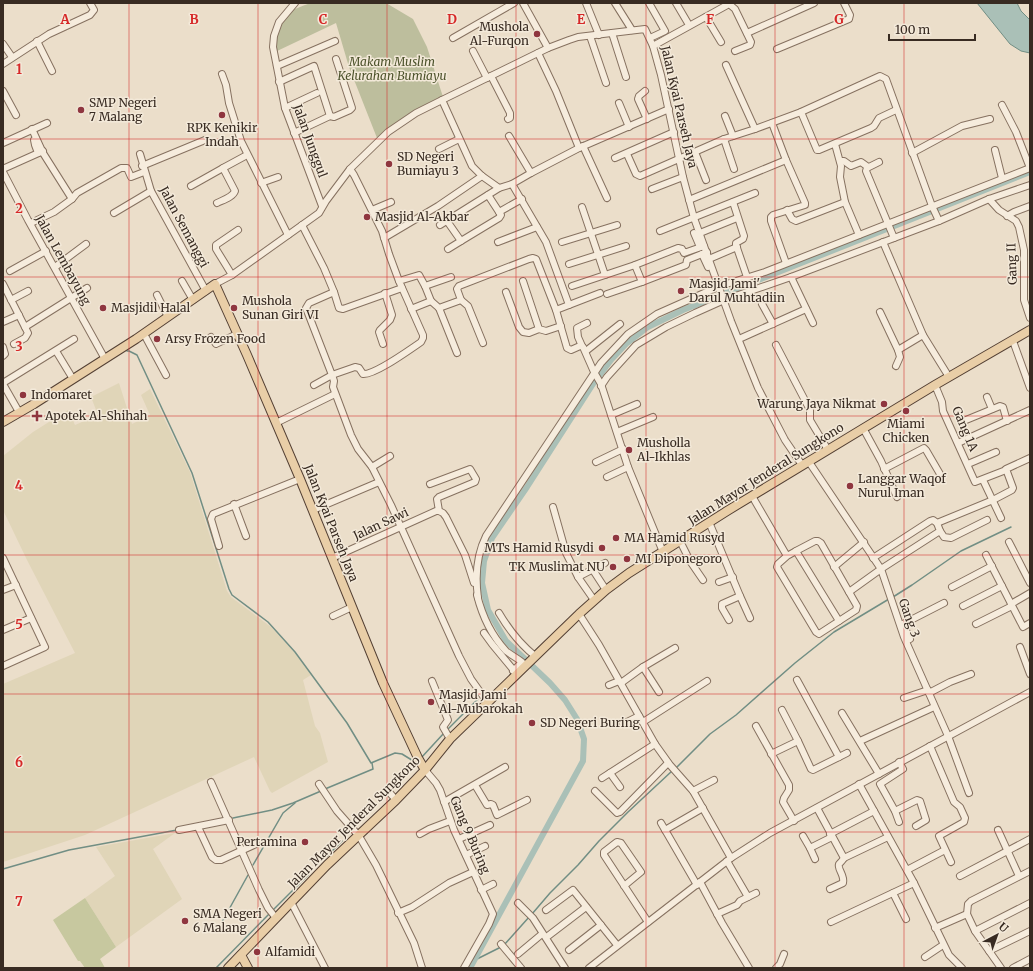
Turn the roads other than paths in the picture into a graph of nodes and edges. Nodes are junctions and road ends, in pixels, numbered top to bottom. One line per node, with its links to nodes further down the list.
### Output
1 (90, 3): 23 (street)
2 (295, 3): 37 (street, Jalan Junggul)
3 (514, 3): 20 (street)
4 (524, 3): 28 (street)
5 (586, 3): 18 (street)
6 (615, 3): 14 (street)
7 (649, 3): 15 (street)
8 (676, 3): 13 (street)
9 (729, 3): 12 (street); 17 (street)
10 (814, 3): 17 (street)
11 (844, 3): 29 (street)
12 (706, 16): 13 (street); 25 (street)
13 (689, 25): 22 (street)
14 (632, 30): 16 (street, Jalan Kyai Parseh Jaya); 21 (street, Jalan Kyai Parseh Jaya)
15 (665, 31): 21 (street); 22 (street)
16 (612, 33): 18 (street, Jalan Kyai Parseh Jaya); 41 (street)
17 (747, 33): 31 (street)
18 (599, 35): 19 (street, Jalan Kyai Parseh Jaya)
19 (590, 36): 28 (street, Jalan Kyai Parseh Jaya); 43 (street)
20 (453, 38)
21 (650, 38): 27 (street, Jalan Kyai Parseh Jaya)
22 (668, 38): 27 (street)
23 (37, 41): 33 (street); 38 (street)
24 (335, 41): 37 (street)
25 (720, 42)
26 (3, 44): 33 (street)
27 (653, 46): 51 (street, Jalan Kyai Parseh Jaya)
28 (548, 48): 32 (street, Jalan Kyai Parseh Jaya)
29 (777, 49)
30 (473, 51): 40 (street)
31 (735, 51)
32 (538, 53): 40 (street, Jalan Kyai Parseh Jaya); 74 (street)
33 (12, 57): 35 (street)
34 (336, 59): 55 (street)
35 (3, 64)
36 (726, 65): 64 (street)
37 (277, 66): 42 (street, Jalan Junggul)
38 (52, 71)
39 (222, 74): 82 (street)
40 (489, 77): 47 (street, Jalan Kyai Parseh Jaya); 57 (street)
41 (626, 77)
42 (279, 82): 50 (street, Jalan Junggul); 55 (street)
43 (606, 83)
44 (3, 90): 54 (street)
45 (645, 91): 58 (street)
46 (317, 93): 50 (street)
47 (442, 100): 69 (street); 92 (street, Jalan Kyai Parseh Jaya)
48 (619, 104): 62 (street)
49 (1002, 105): 91 (street)
50 (285, 108): 66 (street, Jalan Junggul)
51 (669, 109): 58 (street); 65 (street, Jalan Kyai Parseh Jaya)
52 (896, 110): 53 (street); 73 (street); 79 (street)
53 (801, 112): 61 (street); 73 (street)
54 (16, 115)
55 (330, 116): 66 (street)
56 (725, 116): 68 (street)
57 (508, 119)
58 (647, 119): 62 (street)
59 (990, 120): 79 (street)
60 (47, 123): 63 (street)
61 (772, 123): 64 (street); 85 (street)
62 (628, 127): 74 (street)
63 (32, 129): 72 (street); 77 (street)
64 (755, 129): 68 (street)
65 (674, 132): 81 (street); 84 (street, Jalan Kyai Parseh Jaya)
66 (294, 133): 119 (street, Jalan Junggul)
67 (509, 136): 95 (street)
68 (733, 136): 70 (street)
69 (459, 139): 75 (street); 96 (street)
70 (724, 139): 78 (street); 93 (street)
71 (204, 140): 89 (street)
72 (3, 143)
73 (835, 144): 86 (street)
74 (581, 147): 95 (street); 110 (street)
75 (439, 149)
76 (994, 150): 99 (street)
77 (40, 152): 94 (street); 111 (street)
78 (695, 152): 84 (street); 100 (street)
79 (912, 153): 122 (street)
80 (140, 154): 89 (street, Jalan Semanggi)
81 (627, 154): 83 (street); 84 (street)
82 (247, 156): 90 (street); 101 (street)
83 (615, 158)
84 (679, 159): 98 (street, Jalan Kyai Parseh Jaya)
85 (786, 160): 114 (street); 124 (street)
86 (840, 161): 88 (street); 117 (street)
87 (879, 162): 88 (street)
88 (868, 167): 134 (street)
89 (143, 168): 107 (street, Jalan Semanggi); 111 (street)
90 (223, 168): 104 (street); 118 (street)
91 (1030, 168): 99 (street)
92 (350, 169): 119 (street, Jalan Kyai Parseh Jaya); 123 (street)
93 (734, 169)
94 (4, 170): 155 (street, Jalan Lembayung)
95 (532, 173): 102 (street)
96 (482, 176): 105 (street); 145 (street)
97 (278, 177): 101 (street)
98 (683, 177): 106 (street); 114 (street, Jalan Kyai Parseh Jaya)
99 (1002, 178): 122 (street)
100 (706, 180)
101 (261, 183): 142 (street)
102 (512, 184): 105 (street); 112 (street)
103 (1030, 185): 113 (street)
104 (191, 186)
105 (499, 188): 109 (street)
106 (652, 189)
107 (151, 192): 126 (street); 185 (street, Jalan Semanggi)
108 (755, 193): 116 (street)
109 (488, 195): 125 (street); 131 (street)
110 (607, 198)
111 (72, 199): 132 (street)
112 (522, 199): 125 (street); 137 (street)
113 (989, 199): 127 (street, Gang II); 130 (street)
114 (689, 200): 128 (street, Jalan Kyai Parseh Jaya)
115 (391, 202): 123 (street)
116 (732, 202): 128 (street); 129 (street)
117 (846, 202): 124 (street); 143 (street)
118 (217, 203)
119 (322, 206): 135 (street, Jalan Kyai Parseh Jaya)
120 (1030, 206): 127 (street)
121 (582, 207): 140 (street)
122 (933, 208): 130 (street); 134 (street)
123 (372, 210): 145 (street)
124 (787, 210): 162 (street)
125 (499, 212): 146 (street)
126 (114, 213)
127 (1007, 216): 183 (street, Gang II)
128 (694, 218): 139 (street); 141 (street, Jalan Kyai Parseh Jaya)
129 (737, 218): 141 (street); 153 (street)
130 (939, 220): 144 (street)
131 (447, 221): 136 (street); 146 (street)
132 (33, 222)
133 (617, 224): 140 (street)
134 (889, 224): 143 (street); 144 (street)
135 (302, 225): 142 (street, Jalan Kyai Parseh Jaya); 186 (street)
136 (440, 225)
137 (537, 227): 147 (street); 199 (street)
138 (238, 230): 167 (street)
139 (660, 231)
140 (591, 233): 148 (street); 158 (street)
141 (697, 233): 152 (street, Jalan Kyai Parseh Jaya)
142 (288, 235): 167 (street, Jalan Kyai Parseh Jaya)
143 (858, 235): 162 (street)
144 (894, 237): 149 (street)
145 (384, 238): 173 (street)
146 (461, 241): 154 (street)
147 (498, 242)
148 (562, 242)
149 (883, 242): 171 (street); 219 (street)
150 (86, 244): 164 (street)
151 (626, 246): 158 (street)
152 (702, 247): 156 (street); 157 (street, Jalan Kyai Parseh Jaya)
153 (737, 247): 159 (street); 170 (street)
154 (448, 249)
155 (46, 251): 164 (street, Jalan Lembayung); 166 (street)
156 (684, 253): 160 (street); 163 (street)
157 (704, 253): 159 (street, Jalan Kyai Parseh Jaya); 160 (street); 165 (street)
158 (598, 255): 161 (street); 168 (street)
159 (709, 259): 180 (street, Jalan Kyai Parseh Jaya)
160 (687, 260): 175 (street)
161 (569, 264)
162 (786, 264): 170 (street)
163 (635, 265): 168 (street); 175 (street)
164 (55, 267): 192 (street, Jalan Lembayung)
165 (708, 267)
166 (10, 271)
167 (232, 275): 177 (street, Jalan Kyai Parseh Jaya)
168 (605, 275): 179 (street)
169 (451, 277): 178 (street)
170 (747, 277): 180 (street)
171 (791, 277): 193 (street); 202 (street)
172 (182, 281): 195 (street)
173 (399, 281): 178 (street); 182 (street)
174 (524, 281): 215 (street)
175 (642, 282): 190 (street)
176 (3, 284): 194 (street)
177 (215, 284): 185 (main road, Jalan Kyai Parseh Jaya); 218 (main road, Jalan Kyai Parseh Jaya)
178 (425, 286): 197 (street)
179 (572, 286)
180 (720, 287): 193 (street, Jalan Kyai Parseh Jaya); 236 (street)
181 (87, 288): 192 (street)
182 (402, 288): 188 (street); 201 (street)
183 (1027, 290): 207 (street, Gang II)
184 (28, 291): 194 (street)
185 (206, 291): 195 (main road, Jalan Kyai Parseh Jaya)
186 (334, 292): 188 (street); 238 (street)
187 (506, 292): 215 (street)
188 (385, 293): 226 (street)
189 (600, 294): 199 (street)
190 (607, 294)
191 (157, 295): 206 (street)
192 (71, 298): 214 (street); 234 (street, Jalan Lembayung)
193 (724, 299): 222 (street, Jalan Kyai Parseh Jaya); 243 (street)
194 (11, 300): 205 (street)
195 (193, 300): 206 (main road, Jalan Kyai Parseh Jaya)
196 (461, 300): 200 (street); 203 (street); 224 (street)
197 (431, 301): 200 (street); 201 (street)
198 (762, 304): 212 (street)
199 (569, 305): 203 (street)
200 (439, 308): 232 (street)
201 (411, 309): 238 (street)
202 (806, 309): 210 (street); 212 (street)
203 (556, 310): 213 (street)
204 (880, 312): 230 (street)
205 (19, 315): 208 (street); 214 (street)
206 (168, 318): 217 (main road, Jalan Kyai Parseh Jaya)
207 (1030, 318)
208 (3, 322)
209 (587, 323): 229 (street)
210 (813, 323)
211 (620, 324): 229 (street)
212 (773, 324): 222 (street)
213 (560, 326): 215 (street); 229 (street)
214 (25, 327): 225 (street)
215 (539, 330)
216 (1030, 330): 223 (main road, Jalan Mayor Jenderal Sungkono)
217 (144, 334): 234 (main road, Jalan Kyai Parseh Jaya); 237 (street)
218 (237, 334): 220 (street); 257 (main road, Jalan Kyai Parseh Jaya)
219 (924, 335): 230 (street); 239 (street)
220 (211, 338)
221 (74, 339): 231 (street)
222 (739, 339): 267 (street, Jalan Kyai Parseh Jaya)
223 (1013, 341): 239 (main road, Jalan Mayor Jenderal Sungkono); 245 (street)
224 (483, 343)
225 (14, 344)
226 (383, 344)
227 (776, 345): 262 (street)
228 (3, 347): 233 (street)
229 (584, 349): 236 (street)
230 (898, 350): 235 (street)
231 (56, 351): 240 (street); 241 (street)
232 (457, 353)
233 (3, 356)
234 (106, 359): 240 (main road, Jalan Kyai Parseh Jaya)
235 (896, 366)
236 (595, 373): 243 (street); 322 (street)
237 (166, 375)
238 (332, 376): 242 (street); 246 (street)
239 (949, 377): 244 (main road, Jalan Mayor Jenderal Sungkono)
240 (73, 379): 251 (main road, Jalan Kyai Parseh Jaya)
241 (3, 384): 251 (street)
242 (314, 385)
243 (601, 385): 252 (street)
244 (935, 385): 258 (main road, Jalan Mayor Jenderal Sungkono); 260 (street, Gang 1A)
245 (1030, 388)
246 (335, 394): 257 (street); 269 (street)
247 (987, 397): 249 (street)
248 (637, 404): 252 (street)
249 (992, 409): 254 (street); 255 (street)
250 (1030, 410): 255 (street)
251 (19, 412): 256 (main road, Jalan Kyai Parseh Jaya)
252 (611, 415): 259 (street)
253 (653, 417): 259 (street)
254 (966, 420)
255 (1007, 421): 260 (street)
256 (3, 422)
257 (276, 423): 275 (main road, Jalan Kyai Parseh Jaya)
258 (863, 428): 262 (main road, Jalan Mayor Jenderal Sungkono); 271 (street)
259 (617, 432): 261 (street)
260 (958, 443): 268 (street, Gang 1A)
261 (623, 449): 266 (street); 270 (street)
262 (828, 450): 267 (main road, Jalan Mayor Jenderal Sungkono)
263 (996, 452): 268 (street)
264 (390, 456): 269 (street)
265 (1030, 458): 272 (street)
266 (596, 462)
267 (805, 464): 279 (main road, Jalan Mayor Jenderal Sungkono); 294 (street, Gang 3)
268 (968, 464): 276 (street, Gang 1A)
269 (372, 467): 277 (street)
270 (628, 467): 274 (street); 298 (street)
271 (884, 469): 273 (street); 280 (street)
272 (1006, 470): 276 (street); 281 (street)
273 (940, 474)
274 (607, 477)
275 (300, 479): 282 (street); 284 (main road, Jalan Kyai Parseh Jaya)
276 (983, 480): 281 (street)
277 (379, 482): 284 (street); 290 (street)
278 (430, 484): 285 (street)
279 (752, 496): 288 (main road, Jalan Mayor Jenderal Sungkono); 300 (street)
280 (897, 497)
281 (993, 500): 286 (street); 289 (street)
282 (234, 504): 292 (street); 296 (street)
283 (553, 507): 309 (street)
284 (313, 510): 302 (main road, Jalan Kyai Parseh Jaya)
285 (439, 511): 290 (street, Jalan Sawi); 322 (street)
286 (1001, 518)
287 (988, 520): 291 (street)
288 (709, 522): 293 (main road, Jalan Mayor Jenderal Sungkono); 310 (street)
289 (937, 523): 291 (street); 303 (street)
290 (400, 527): 302 (street, Jalan Sawi); 358 (street)
291 (940, 531): 308 (street)
292 (246, 536)
293 (680, 541): 298 (main road, Jalan Mayor Jenderal Sungkono); 311 (street)
294 (864, 542): 303 (street, Gang 3); 306 (street)
295 (1009, 542): 313 (street)
296 (218, 546)
297 (796, 551): 300 (street); 306 (street); 334 (street)
298 (663, 552): 318 (main road, Jalan Mayor Jenderal Sungkono)
299 (986, 555): 305 (street)
300 (787, 556): 334 (street)
301 (3, 558): 314 (street)
302 (332, 558): 327 (main road, Jalan Kyai Parseh Jaya)
303 (873, 558): 308 (street, Gang 3)
304 (605, 563): 307 (street)
305 (992, 566): 315 (street); 316 (street)
306 (834, 567): 319 (street)
307 (593, 570): 309 (street); 318 (street)
308 (881, 570): 319 (street); 339 (street, Gang 3)
309 (578, 577): 323 (street)
310 (733, 577): 312 (street); 321 (street)
311 (703, 580)
312 (719, 582)
313 (1030, 583)
314 (16, 585): 317 (street); 331 (street)
315 (1002, 586): 325 (street); 326 (street)
316 (952, 587)
317 (3, 590)
318 (606, 590): 323 (main road, Jalan Mayor Jenderal Sungkono)
319 (849, 592): 334 (street)
320 (1030, 593): 325 (street)
321 (740, 596): 332 (street); 333 (street)
322 (478, 598): 343 (street)
323 (594, 600): 329 (main road, Jalan Mayor Jenderal Sungkono)
324 (944, 603): 339 (street)
325 (1012, 605): 335 (street); 336 (street)
326 (963, 606)
327 (352, 608): 330 (street); 378 (main road, Jalan Kyai Parseh Jaya)
328 (499, 613): 342 (street)
329 (579, 614): 342 (main road, Jalan Mayor Jenderal Sungkono); 352 (street)
330 (333, 616)
331 (31, 618): 337 (street); 344 (street)
332 (750, 618)
333 (728, 620)
334 (839, 621)
335 (1030, 623)
336 (976, 624)
337 (3, 630)
338 (484, 633): 346 (street)
339 (906, 642): 355 (street, Gang 3)
340 (1020, 647): 348 (street)
341 (675, 648): 345 (street)
342 (534, 657): 343 (main road, Jalan Mayor Jenderal Sungkono)
343 (520, 662): 346 (main road, Jalan Mayor Jenderal Sungkono)
344 (3, 666)
345 (643, 667): 352 (street); 354 (street)
346 (513, 670): 358 (main road, Jalan Mayor Jenderal Sungkono)
347 (971, 674): 355 (street)
348 (1030, 674)
349 (797, 680): 374 (street)
350 (432, 681): 366 (street)
351 (707, 681): 363 (street)
352 (620, 682): 353 (street); 362 (street)
353 (610, 685)
354 (659, 692)
355 (929, 692): 357 (street); 359 (street, Gang 3)
356 (1029, 694): 367 (street)
357 (904, 698)
358 (485, 699): 366 (main road, Jalan Mayor Jenderal Sungkono)
359 (934, 707): 367 (street, Gang 3); 369 (street)
360 (782, 710): 368 (street)
361 (842, 713): 369 (street)
362 (639, 716): 363 (street); 364 (street)
363 (643, 722): 370 (street)
364 (623, 724)
365 (756, 726): 373 (street)
366 (447, 735): 378 (main road, Jalan Mayor Jenderal Sungkono)
367 (948, 736): 371 (street); 390 (street, Gang 3)
368 (798, 740): 373 (street); 374 (street)
369 (860, 741): 380 (street)
370 (655, 744): 376 (street); 379 (street)
371 (930, 746): 375 (street); 418 (street)
372 (847, 753): 374 (street)
373 (771, 754): 399 (street)
374 (839, 757)
375 (899, 762): 380 (street); 396 (street)
376 (669, 764): 388 (street); 389 (street)
377 (505, 767): 384 (street)
378 (425, 770): 392 (street, Gang 9 Buring); 408 (main road, Jalan Mayor Jenderal Sungkono)
379 (610, 773): 381 (street); 386 (street)
380 (879, 774): 385 (street)
381 (602, 778)
382 (714, 780): 389 (street)
383 (211, 782): 397 (street)
384 (475, 784): 391 (street); 392 (street)
385 (859, 784): 394 (street); 395 (street)
386 (620, 787)
387 (322, 788): 408 (street)
388 (595, 791)
389 (693, 791): 393 (street)
390 (969, 793)
391 (527, 800)
392 (444, 802): 398 (street, Gang 9 Buring)
393 (703, 808): 406 (street); 424 (street)
394 (817, 808): 399 (street); 411 (street)
395 (874, 811): 411 (street); 412 (street)
396 (895, 811): 400 (street); 403 (street)
397 (229, 820): 404 (street); 420 (street)
398 (450, 821): 409 (street); 413 (street, Gang 9 Buring)
399 (794, 821): 424 (street)
400 (899, 822)
401 (661, 823): 406 (street)
402 (490, 825): 413 (street)
403 (916, 826)
404 (198, 827): 405 (street); 420 (street)
405 (179, 830)
406 (665, 830): 431 (street)
407 (998, 830): 419 (street)
408 (355, 832): 440 (main road, Jalan Mayor Jenderal Sungkono); 445 (street)
409 (420, 834)
410 (803, 836): 417 (street)
411 (831, 836): 417 (street); 422 (street)
412 (888, 837): 422 (street); 426 (street)
413 (458, 839): 421 (street, Gang 9 Buring)
414 (1030, 839): 419 (street)
415 (256, 844): 420 (street)
416 (485, 846): 421 (street)
417 (810, 848): 423 (street)
418 (945, 850): 425 (street); 426 (street)
419 (1008, 850): 429 (street); 430 (street)
420 (242, 851): 448 (street)
421 (466, 855): 428 (street, Gang 9 Buring)
422 (844, 858): 435 (street)
423 (816, 859)
424 (729, 860): 431 (street); 439 (street)
425 (951, 862)
426 (907, 870): 432 (street)
427 (1030, 871): 430 (street)
428 (473, 872): 436 (street, Gang 9 Buring); 445 (street)
429 (960, 876)
430 (1019, 876): 447 (street)
431 (698, 883): 446 (street); 450 (street)
432 (914, 883): 437 (street); 453 (street)
433 (493, 884): 436 (street)
434 (624, 886): 434 (street); 450 (street)
435 (830, 889)
436 (481, 890): 472 (street, Gang 9 Buring)
437 (893, 892): 449 (street); 451 (street)
438 (756, 893): 439 (street)
439 (748, 897): 446 (street)
440 (291, 902): 448 (main road, Jalan Mayor Jenderal Sungkono); 470 (street)
441 (518, 903): 456 (street)
442 (1030, 903): 454 (street)
443 (586, 907): 444 (street); 452 (street); 456 (street)
444 (546, 910)
445 (398, 913): 471 (street)
446 (717, 914): 476 (street)
447 (967, 914): 453 (street); 454 (street)
448 (275, 916): 464 (main road, Jalan Mayor Jenderal Sungkono)
449 (906, 919)
450 (648, 922): 457 (street)
451 (831, 922)
452 (601, 925): 457 (street); 460 (street)
453 (935, 928): 458 (street)
454 (975, 931): 461 (street)
455 (1030, 932): 461 (street)
456 (545, 935): 462 (street); 474 (street)
457 (617, 945): 475 (street)
458 (943, 945): 465 (street); 478 (street)
459 (502, 946): 473 (street)
460 (569, 950)
461 (989, 951): 479 (street)
462 (518, 954)
463 (784, 954): 477 (street)
464 (239, 957): 467 (main road, Jalan Mayor Jenderal Sungkono); 468 (main road); 469 (main road)
465 (925, 957)
466 (1030, 959): 480 (street)
467 (228, 968)
468 (241, 968)
469 (248, 968)
470 (325, 968)
471 (422, 968)
472 (464, 968)
473 (521, 968)
474 (564, 968)
475 (589, 968)
476 (749, 968)
477 (776, 968)
478 (961, 968)
479 (1001, 968)
480 (1013, 968)

